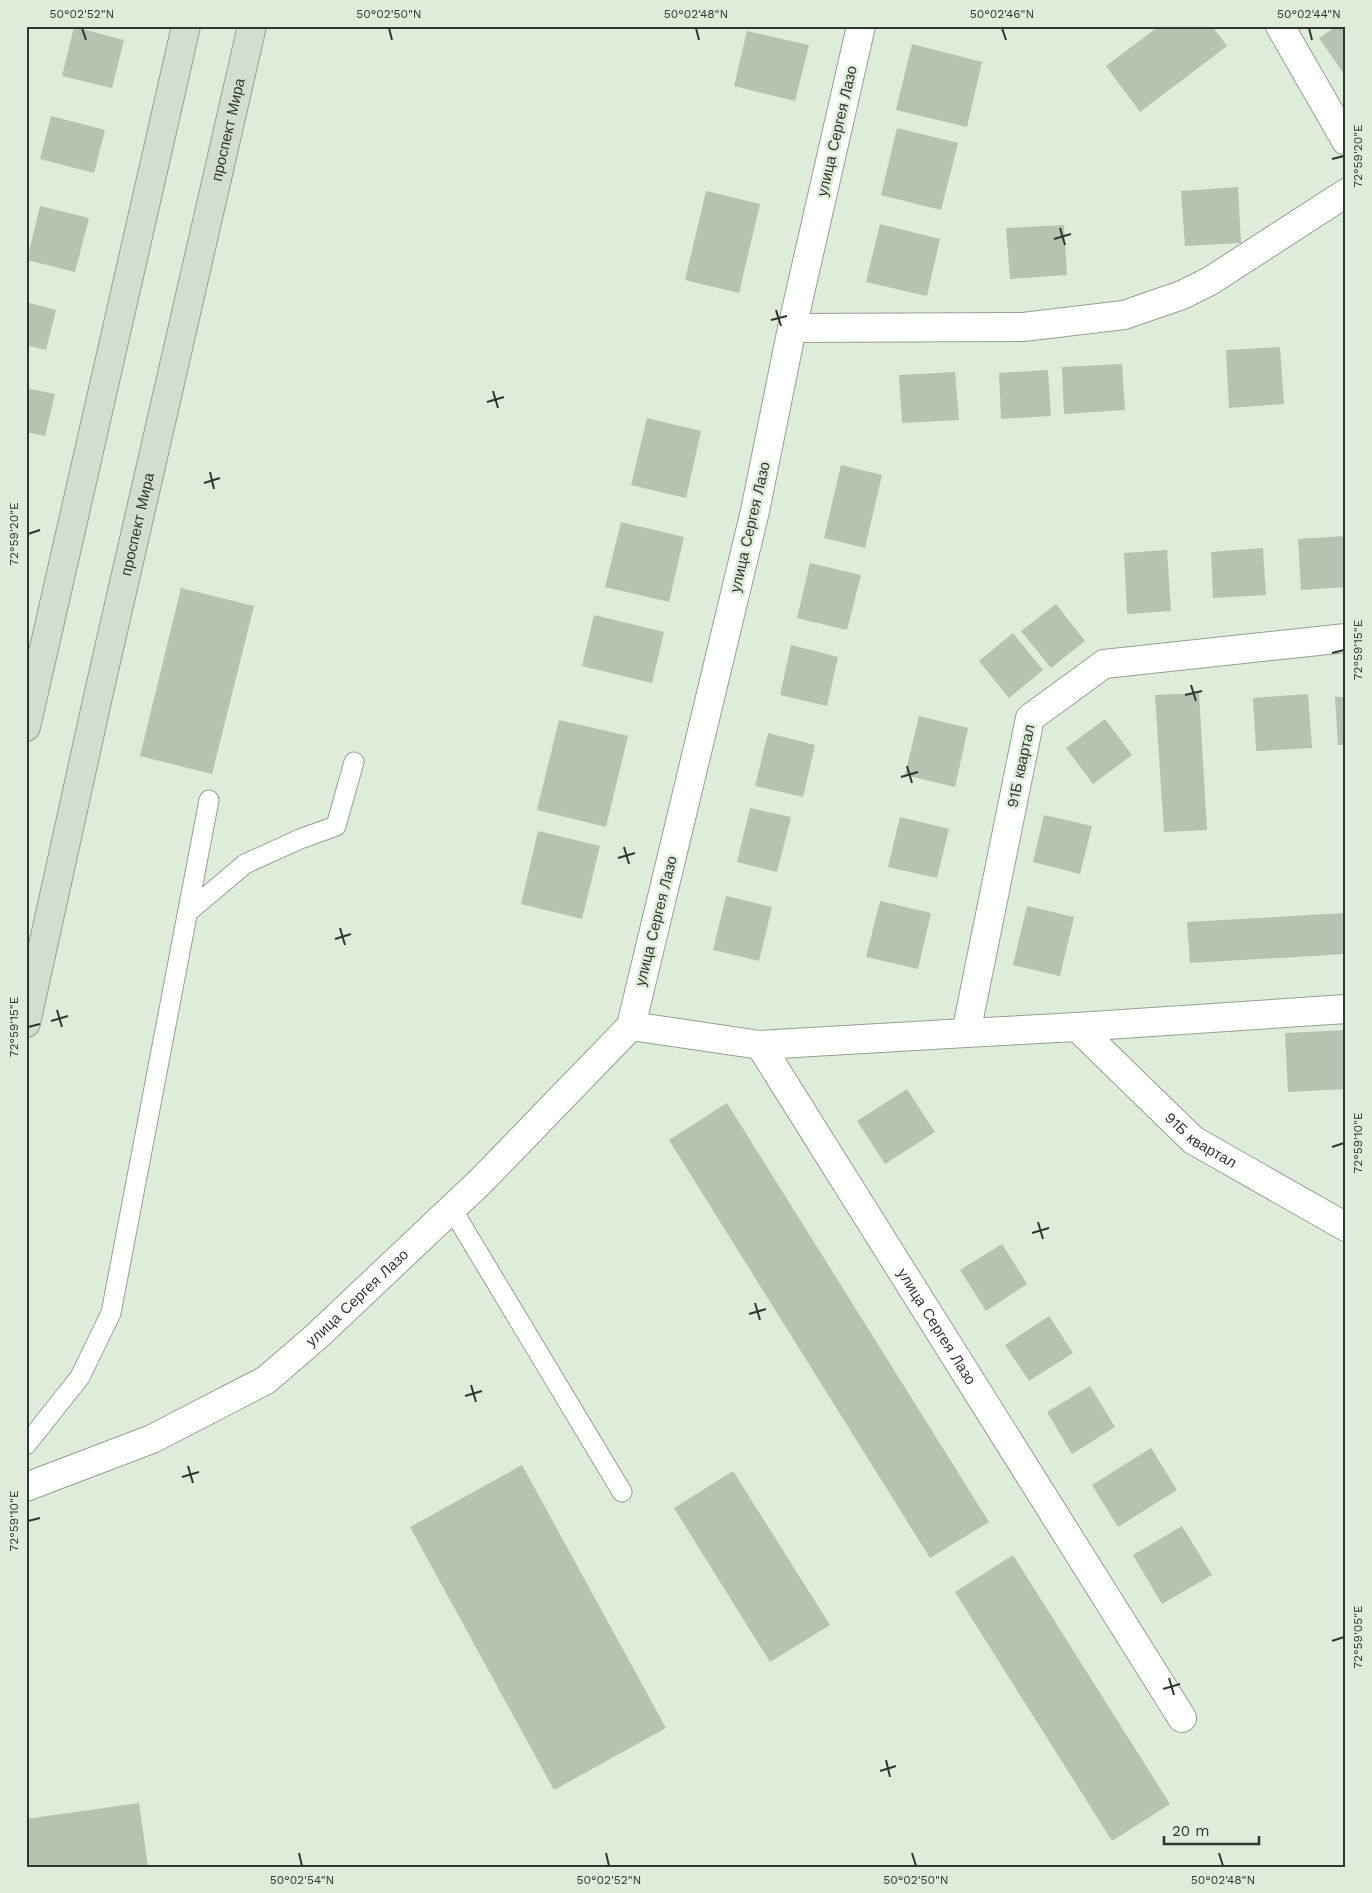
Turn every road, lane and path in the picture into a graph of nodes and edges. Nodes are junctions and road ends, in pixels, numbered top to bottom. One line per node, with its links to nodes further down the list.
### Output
1 (186, 26): 9 (main road)
2 (252, 26): 15 (main road, проспект Мира)
3 (861, 26): 7 (street, улица Сергея Лазо)
4 (1280, 26): 5 (street)
5 (1346, 141)
6 (1346, 193): 7 (street)
7 (792, 328): 16 (street, улица Сергея Лазо)
8 (1346, 638): 18 (street, 91Б квартал)
9 (33, 663): 10 (main road)
10 (26, 727)
11 (354, 762): 13 (lane)
12 (209, 800): 13 (lane)
13 (188, 912): 22 (lane)
14 (1346, 1009): 17 (street)
15 (26, 1024)
16 (630, 1026): 19 (street); 20 (street, улица Сергея Лазо)
17 (1077, 1027): 18 (street); 21 (street, 91Б квартал)
18 (966, 1032): 19 (street)
19 (760, 1045): 25 (street, улица Сергея Лазо)
20 (452, 1209): 23 (street, улица Сергея Лазо); 24 (lane)
21 (1346, 1228)
22 (26, 1445)
23 (26, 1487)
24 (622, 1492)
25 (1182, 1718)

